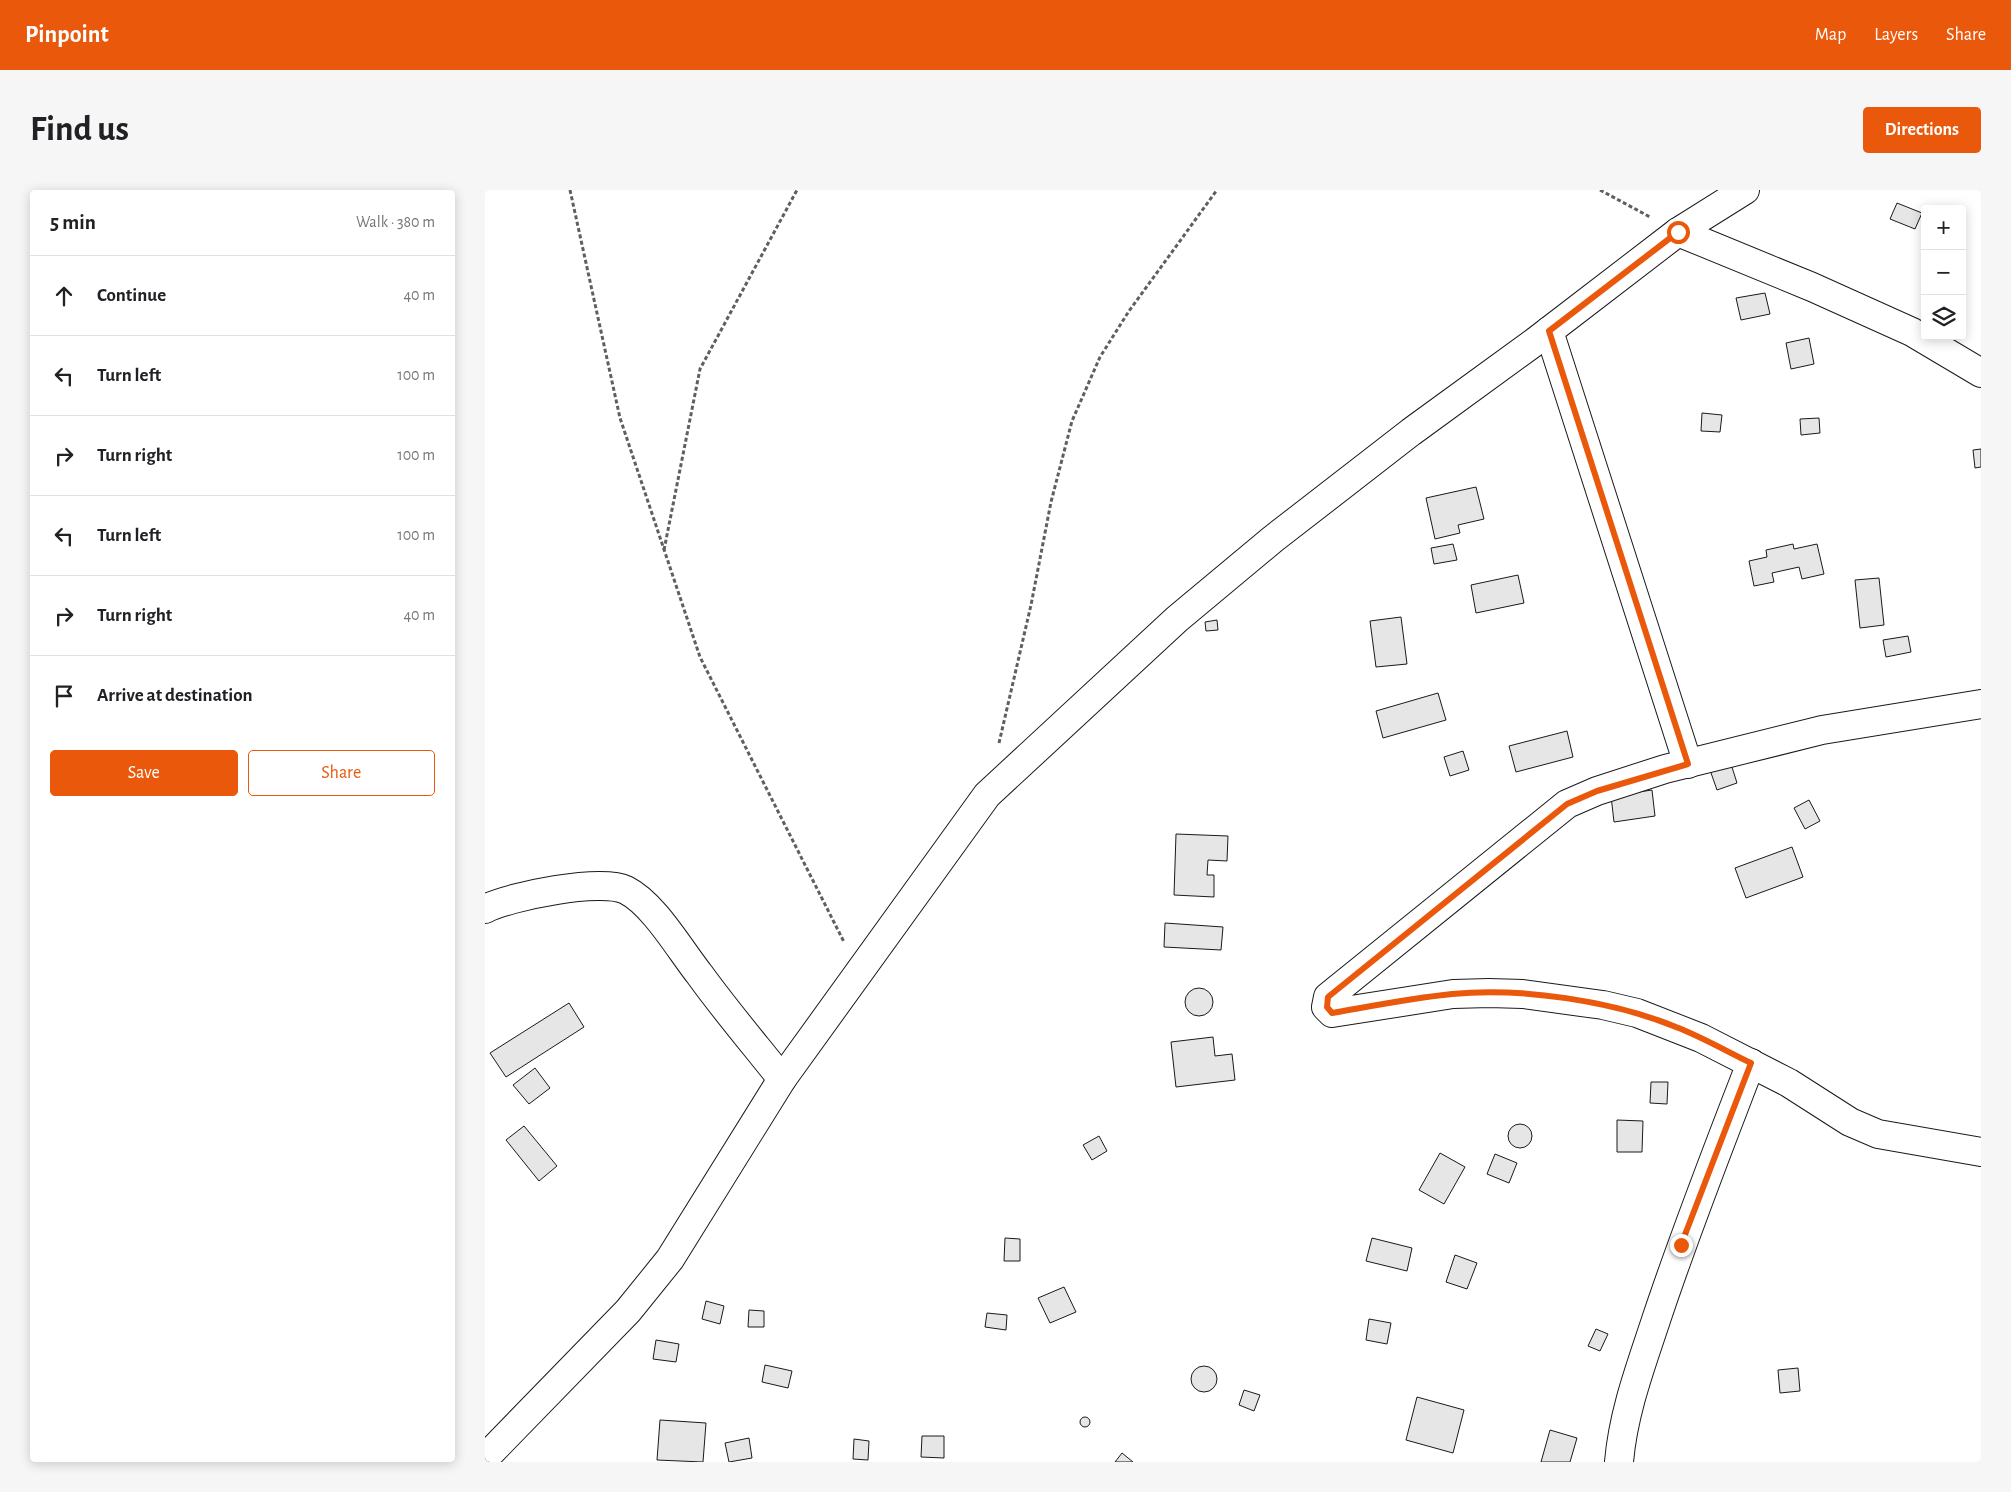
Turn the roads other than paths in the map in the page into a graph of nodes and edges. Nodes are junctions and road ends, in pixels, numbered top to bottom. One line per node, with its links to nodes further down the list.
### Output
1 (1745, 190): 2 (street)
2 (1678, 232): 3 (street); 4 (street)
3 (1549, 331): 6 (street); 9 (street)
4 (1981, 373)
5 (1981, 704): 6 (street)
6 (1688, 764): 8 (street)
7 (485, 909): 9 (street)
8 (1751, 1063): 10 (street); 12 (street)
9 (782, 1080): 11 (street)
10 (1981, 1152)
11 (485, 1458)
12 (1619, 1462)

